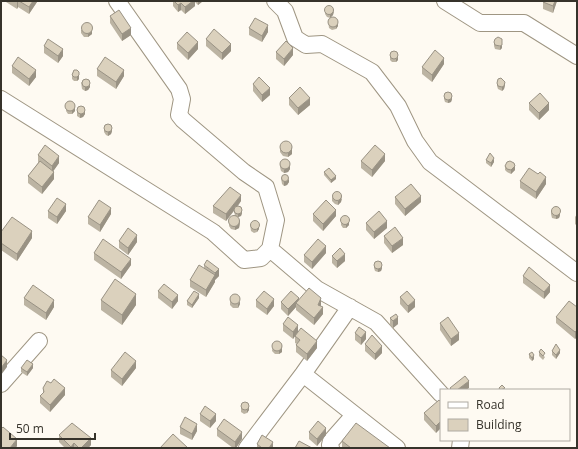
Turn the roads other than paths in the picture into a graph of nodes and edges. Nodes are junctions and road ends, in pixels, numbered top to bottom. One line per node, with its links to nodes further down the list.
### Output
1 (117, 1): 6 (street)
2 (275, 1): 7 (street)
3 (445, 1): 4 (street)
4 (577, 56)
5 (1, 99): 6 (street)
6 (270, 249): 8 (street)
7 (577, 273)
8 (350, 307): 10 (street); 12 (street)
9 (39, 340): 11 (street)
10 (303, 374): 13 (street); 14 (street)
11 (1, 384)
12 (440, 393)
13 (354, 414): 15 (street); 16 (street)
14 (247, 448)
15 (331, 448)
16 (397, 448)

